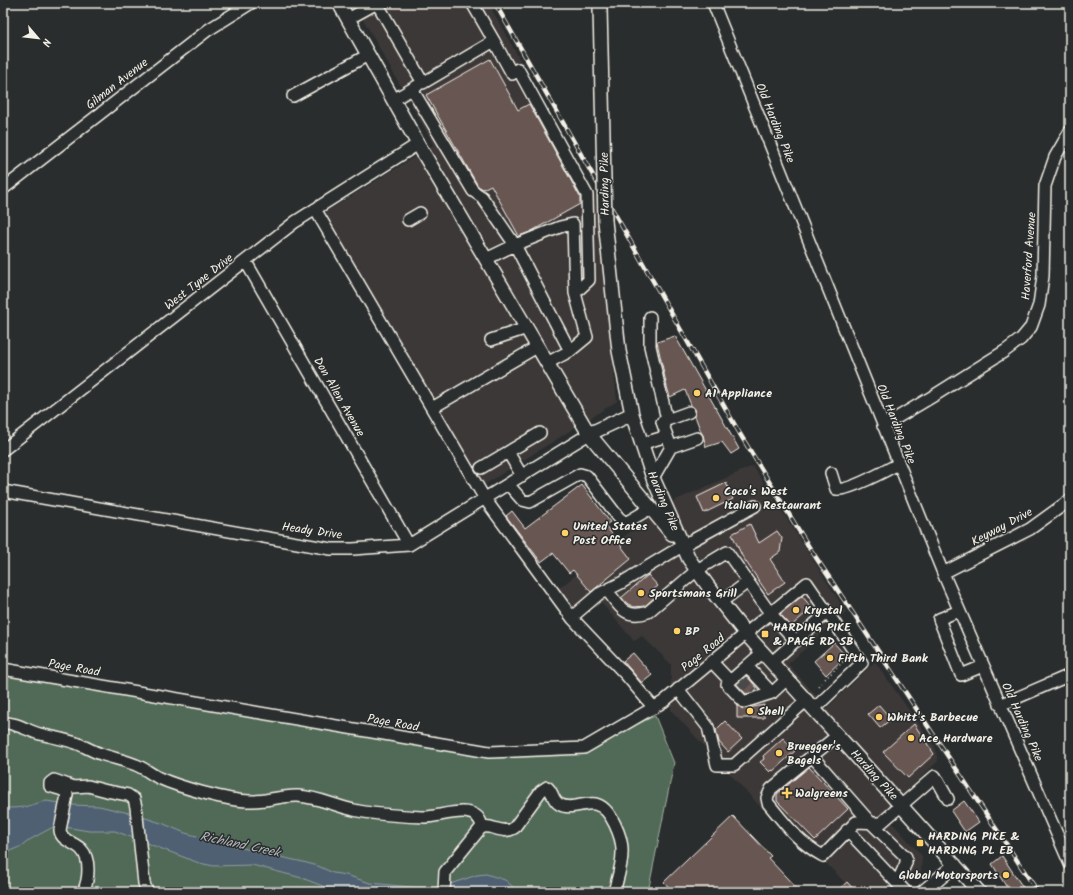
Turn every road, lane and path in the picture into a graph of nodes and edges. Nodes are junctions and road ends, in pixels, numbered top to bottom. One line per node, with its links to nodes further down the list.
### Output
1 (250, 3): 16 (street, Gilman Avenue)
2 (339, 3): 7 (main road)
3 (377, 3): 7 (street); 10 (street)
4 (472, 3): 8 (street)
5 (715, 4): 34 (street, Old Harding Pike)
6 (600, 5): 32 (main road, Harding Pike, bridge)
7 (348, 19): 9 (main road)
8 (494, 41): 10 (street); 23 (street)
9 (368, 55): 12 (street); 13 (main road)
10 (423, 83): 11 (street)
11 (412, 89): 13 (street); 20 (street)
12 (292, 96)
13 (393, 100): 15 (main road)
14 (1070, 131): 34 (street, Haverford Avenue)
15 (418, 144): 17 (street, West Tyne Drive); 21 (main road)
16 (3, 190)
17 (316, 209): 22 (street, West Tyne Drive); 30 (street)
18 (420, 213): 19 (street)
19 (408, 220)
20 (514, 245): 21 (street); 23 (street); 28 (street)
21 (486, 259): 25 (main road)
22 (246, 262): 41 (street, West Tyne Drive); 54 (street, Don Allen Avenue)
23 (575, 293): 28 (street)
24 (650, 317): 33 (street)
25 (527, 328): 26 (street); 27 (main road)
26 (491, 340)
27 (538, 347): 29 (main road); 30 (street)
28 (570, 350): 29 (street)
29 (547, 363): 36 (main road)
30 (432, 408): 50 (street)
31 (688, 412): 33 (street)
32 (632, 414): 36 (main road); 39 (main road, Harding Pike)
33 (667, 420): 37 (street)
34 (883, 426): 43 (street, Old Harding Pike)
35 (540, 433): 42 (street)
36 (589, 434): 46 (street, Heady Drive); 53 (main road)
37 (666, 436): 39 (street); 40 (street)
38 (697, 438): 40 (street)
39 (641, 444): 47 (main road, Harding Pike)
40 (671, 447): 47 (street)
41 (3, 450)
42 (508, 452): 44 (street); 46 (street)
43 (898, 464): 45 (street); 57 (street, Old Harding Pike)
44 (481, 468)
45 (831, 473)
46 (522, 476): 48 (street, Heady Drive)
47 (653, 478): 55 (main road, Harding Pike)
48 (508, 484): 50 (street, Heady Drive); 53 (street)
49 (3, 491): 54 (street, Heady Drive)
50 (485, 499): 54 (street, Heady Drive); 64 (street)
51 (1070, 500): 57 (street, Keyway Drive)
52 (755, 506): 55 (street)
53 (650, 508): 55 (main road)
54 (409, 545)
55 (682, 546): 56 (main road, Harding Pike); 59 (street)
56 (697, 570): 58 (street); 59 (street); 60 (main road, Harding Pike)
57 (943, 573): 61 (street, Old Harding Pike)
58 (748, 582): 60 (street); 63 (street)
59 (607, 590): 64 (street)
60 (721, 602): 65 (main road, Harding Pike)
61 (959, 611): 72 (street, Old Harding Pike); 72 (street)
62 (828, 612): 63 (street, Page Road); 66 (street); 82 (street)
63 (770, 613): 65 (street, Page Road); 66 (street)
64 (572, 617): 84 (street)
65 (746, 634): 67 (main road, Harding Pike); 69 (street, Page Road)
66 (796, 641): 70 (street)
67 (763, 652): 70 (main road, Harding Pike); 71 (street)
68 (849, 657): 77 (path)
69 (712, 662): 75 (street); 80 (street, Page Road)
70 (772, 662): 76 (main road, Harding Pike)
71 (747, 666): 75 (street); 81 (street)
72 (983, 666): 83 (street, Old Harding Pike)
73 (3, 669): 84 (street, Page Road)
74 (1070, 675): 83 (street)
75 (735, 678): 81 (street)
76 (787, 679): 81 (street); 82 (main road, Harding Pike)
77 (825, 679)
78 (821, 683): 79 (path)
79 (818, 686)
80 (678, 689): 82 (street); 84 (street, Page Road)
81 (772, 693)
82 (811, 704): 86 (main road, Harding Pike)
83 (1000, 705): 93 (street, Old Harding Pike)
84 (654, 708)
85 (3, 723): 91 (street)
86 (838, 735): 87 (street); 89 (main road, Harding Pike)
87 (812, 756): 90 (street); 92 (street)
88 (948, 799): 89 (street)
89 (901, 805): 90 (street); 95 (main road, Harding Pike)
90 (870, 822): 92 (street); 96 (street)
91 (482, 827): 99 (street); 100 (street)
92 (847, 830): 96 (street)
93 (1067, 849): 94 (street, Old Harding Pike)
94 (1070, 864)
95 (955, 866): 102 (main road); 103 (main road, Harding Pike)
96 (897, 883): 101 (street)
97 (84, 892): 98 (street)
98 (146, 892)
99 (444, 892)
100 (614, 892)
101 (906, 892)
102 (923, 892)
103 (979, 892)

